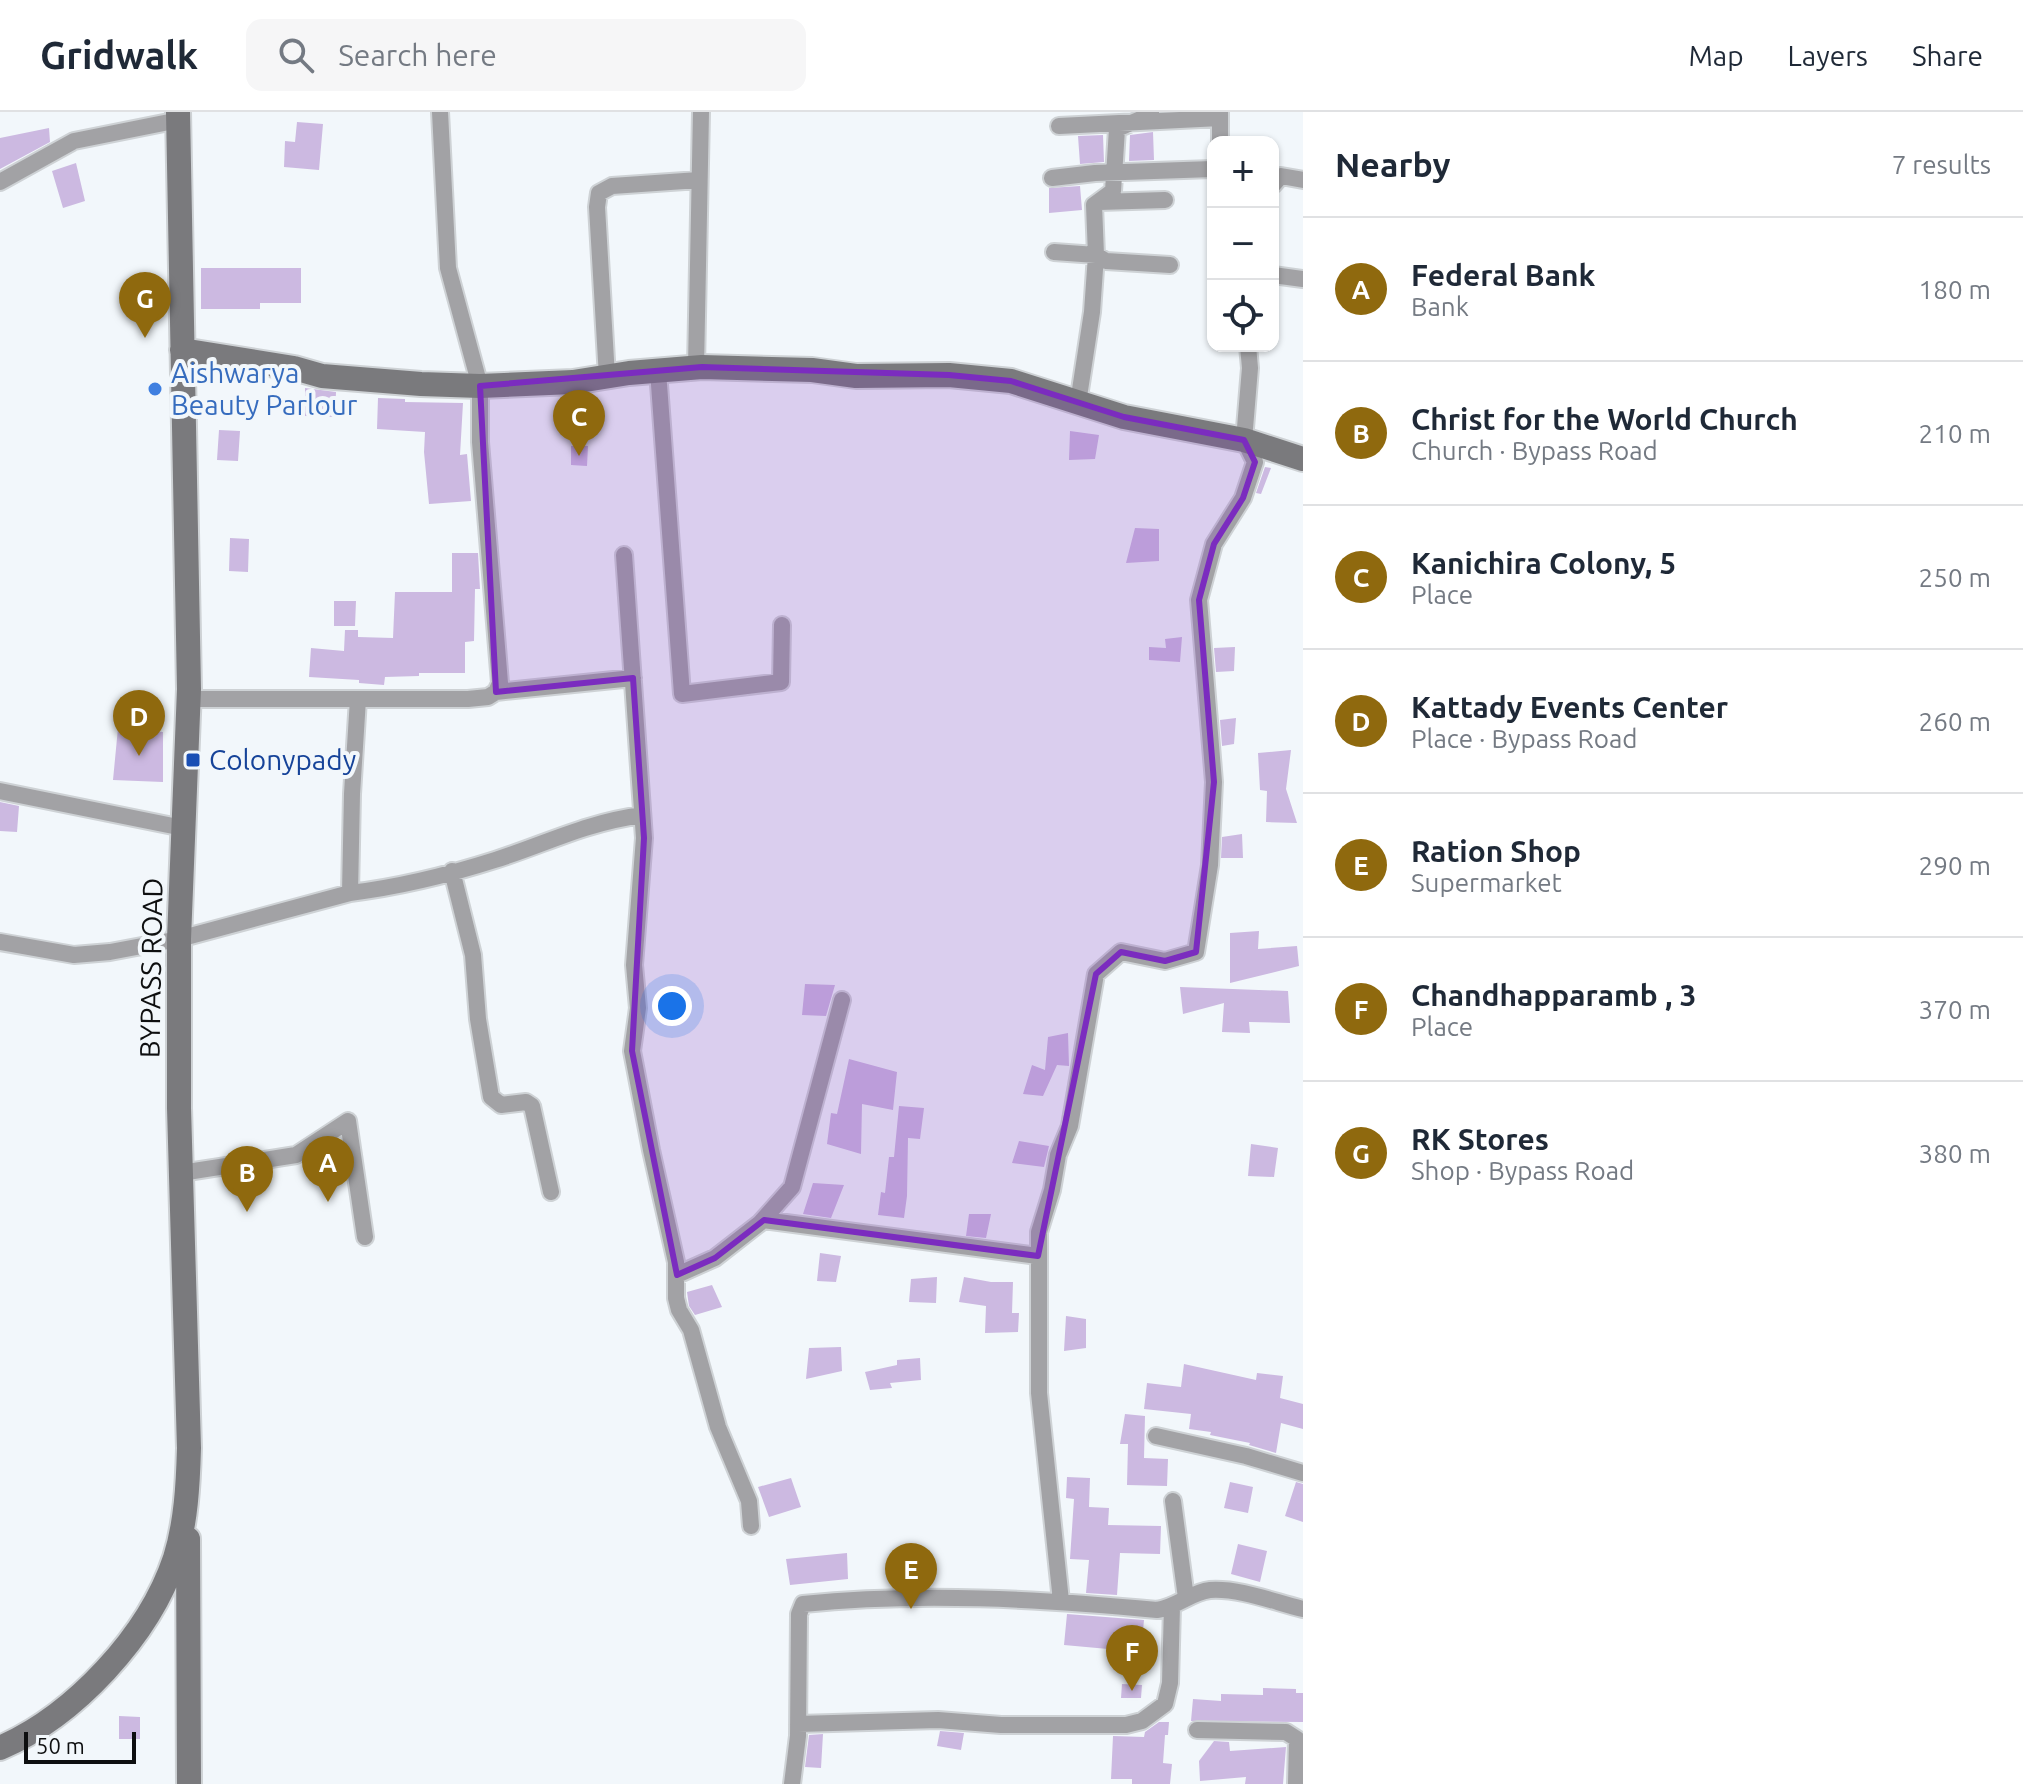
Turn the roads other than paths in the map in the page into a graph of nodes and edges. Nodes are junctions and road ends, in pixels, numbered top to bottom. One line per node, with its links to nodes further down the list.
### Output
1 (440, 112): 28 (street)
2 (701, 112): 13 (street)
3 (1151, 112): 6 (street)
4 (1220, 115): 6 (street); 8 (street)
5 (178, 116): 15 (street); 23 (main road, BYPASS ROAD)
6 (1128, 123): 7 (street); 10 (street)
7 (1059, 126)
8 (1220, 136)
9 (1207, 169): 10 (street)
10 (1114, 174): 11 (street); 17 (street)
11 (1052, 178)
12 (1279, 178): 14 (street)
13 (699, 180): 25 (street); 27 (street)
14 (1303, 180)
15 (0, 182)
16 (1165, 200): 17 (street)
17 (1099, 202): 19 (street)
18 (1054, 252): 19 (street)
19 (1096, 255): 20 (street); 29 (street)
20 (1170, 265)
21 (1279, 276): 22 (street)
22 (1303, 279)
23 (182, 350): 28 (main road); 36 (main road, BYPASS ROAD)
24 (1249, 352): 30 (street)
25 (696, 367): 26 (main road); 29 (main road)
26 (658, 371): 27 (main road); 33 (street)
27 (607, 377): 28 (main road)
28 (480, 386): 35 (street)
29 (1078, 403): 30 (main road)
30 (1244, 440): 31 (main road); 50 (street)
31 (1303, 459)
32 (624, 555): 34 (street)
33 (782, 625)
34 (633, 678): 35 (street); 39 (street)
35 (496, 692): 37 (street)
36 (188, 699): 37 (street); 40 (main road, BYPASS ROAD)
37 (358, 699): 42 (street)
38 (0, 791): 40 (street)
39 (642, 815): 41 (street); 51 (street)
40 (183, 828): 43 (main road, BYPASS ROAD)
41 (452, 871): 42 (street); 47 (street)
42 (350, 893): 43 (street)
43 (179, 939): 44 (street); 46 (main road, BYPASS ROAD)
44 (0, 942)
45 (842, 1000): 48 (street)
46 (181, 1173): 49 (street); 54 (main road, BYPASS ROAD)
47 (551, 1192)
48 (763, 1220): 50 (street); 51 (street)
49 (365, 1237)
50 (1038, 1256): 57 (street)
51 (677, 1275): 56 (street)
52 (1156, 1436): 53 (street)
53 (1303, 1473)
54 (188, 1489): 62 (main road, BYPASS ROAD); 63 (main road)
55 (1173, 1501): 58 (street)
56 (751, 1526)
57 (1061, 1601): 58 (street); 60 (street)
58 (1179, 1602): 59 (street); 60 (street)
59 (1303, 1609)
60 (798, 1724): 64 (street)
61 (1197, 1730): 65 (street)
62 (0, 1748)
63 (189, 1784)
64 (792, 1784)
65 (1296, 1784)

